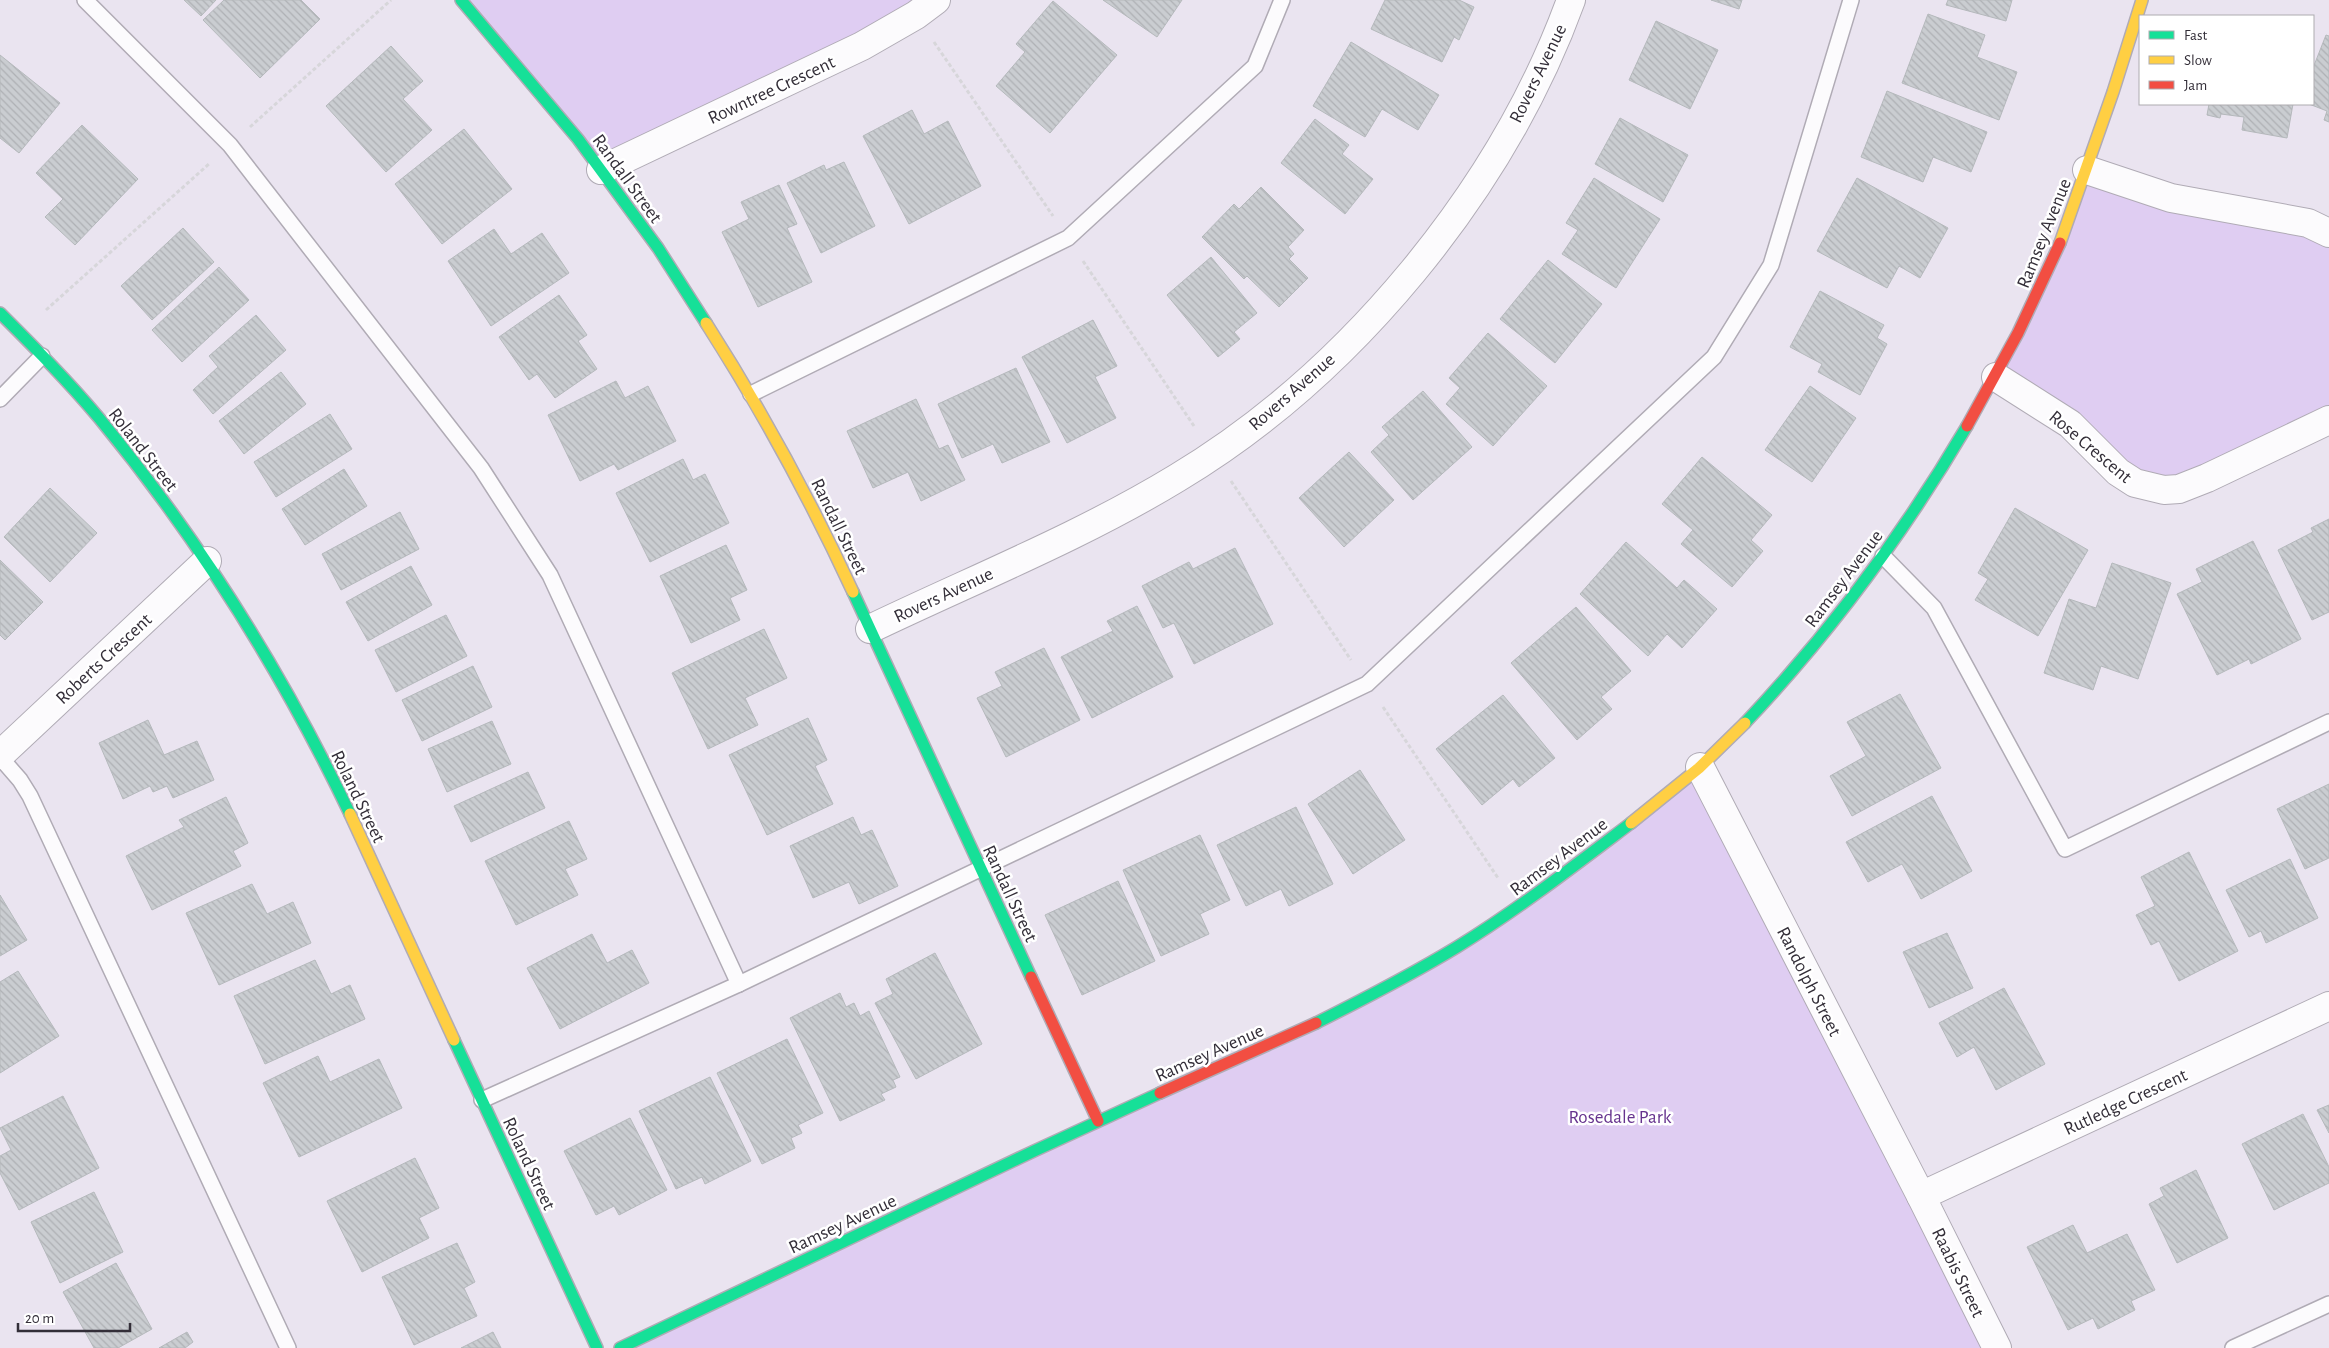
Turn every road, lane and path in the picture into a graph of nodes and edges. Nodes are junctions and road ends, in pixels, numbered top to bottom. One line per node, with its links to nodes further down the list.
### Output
1 (85, 0): 9 (lane)
2 (391, 0): 9 (path)
3 (461, 0): 10 (street, Randall Street)
4 (936, 0): 10 (street, Rowntree Crescent)
5 (1282, 0): 17 (lane)
6 (1570, 0): 22 (street, Rovers Avenue)
7 (1850, 0): 26 (lane)
8 (2142, 0): 11 (street, Ramsey Avenue)
9 (230, 145): 13 (path); 27 (lane)
10 (601, 170): 17 (street, Randall Street)
11 (2087, 170): 12 (street); 16 (street, Ramsey Avenue)
12 (2329, 233)
13 (48, 308)
14 (0, 313): 15 (street, Roland Street)
15 (42, 356): 18 (lane); 21 (street, Roland Street)
16 (1996, 377): 19 (street, Rose Crescent); 20 (street, Ramsey Avenue)
17 (751, 394): 22 (street, Randall Street)
18 (0, 399)
19 (2329, 420)
20 (1883, 556): 23 (lane); 25 (street, Ramsey Avenue)
21 (207, 561): 24 (street, Roberts Crescent); 29 (street, Roland Street)
22 (870, 629): 26 (street, Randall Street)
23 (2329, 722)
24 (0, 756): 33 (lane)
25 (1700, 767): 30 (street, Ramsey Avenue); 31 (street, Randolph Street)
26 (980, 868): 27 (lane); 30 (street, Randall Street)
27 (739, 984): 29 (lane)
28 (2329, 1006): 31 (street, Rutledge Crescent)
29 (482, 1100): 34 (street, Roland Street)
30 (1098, 1121): 35 (street, Ramsey Avenue)
31 (1921, 1196): 36 (street, Raabis Street)
32 (2329, 1304): 37 (lane)
33 (288, 1348)
34 (597, 1348)
35 (620, 1348)
36 (1997, 1348)
37 (2233, 1348)

